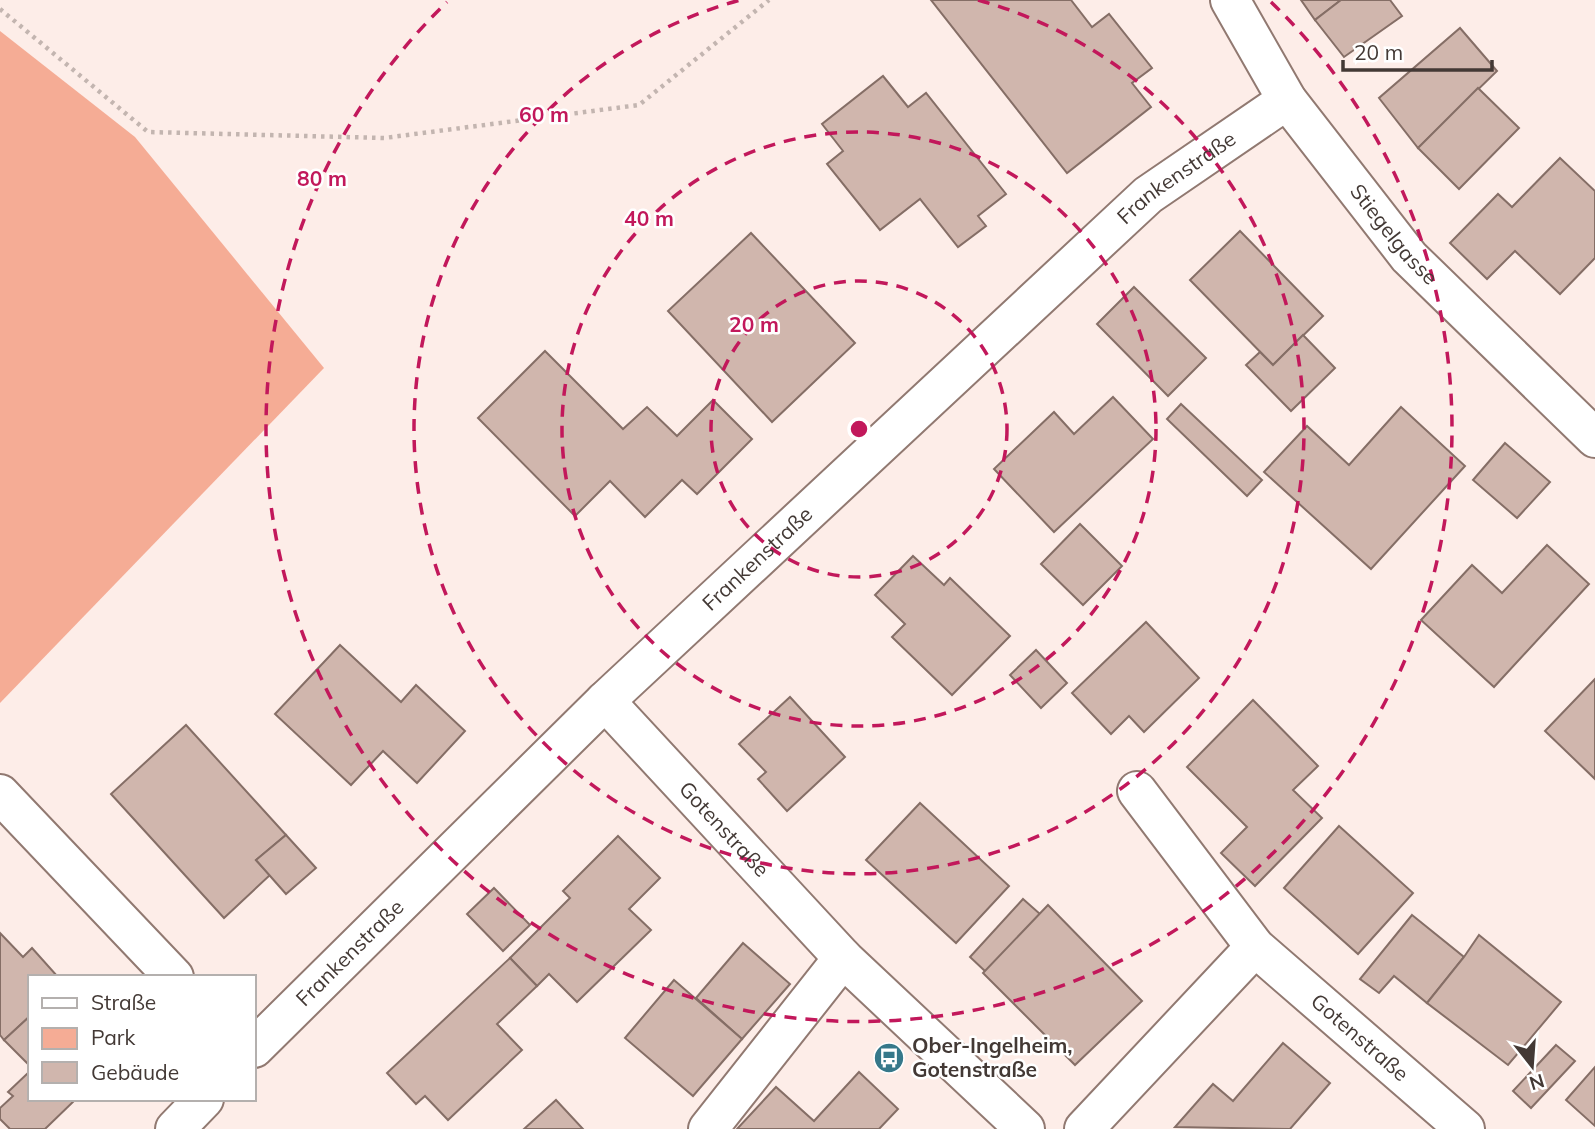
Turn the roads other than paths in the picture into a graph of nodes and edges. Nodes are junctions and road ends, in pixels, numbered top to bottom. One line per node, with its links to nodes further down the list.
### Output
1 (1230, 0): 2 (street, Stiegelgasse)
2 (1287, 100): 3 (street, Stiegelgasse); 4 (street, Frankenstraße)
3 (1595, 438)
4 (605, 701): 8 (street, Gotenstraße); 10 (street, Frankenstraße)
5 (1138, 791): 7 (street, Gotenstraße)
6 (0, 794): 9 (street)
7 (1255, 947): 15 (street); 16 (street, Gotenstraße)
8 (844, 958): 13 (street); 14 (street, Gotenstraße)
9 (172, 975)
10 (256, 1046)
11 (202, 1101): 12 (street)
12 (175, 1129)
13 (708, 1129)
14 (1025, 1129)
15 (1084, 1129)
16 (1465, 1129)

